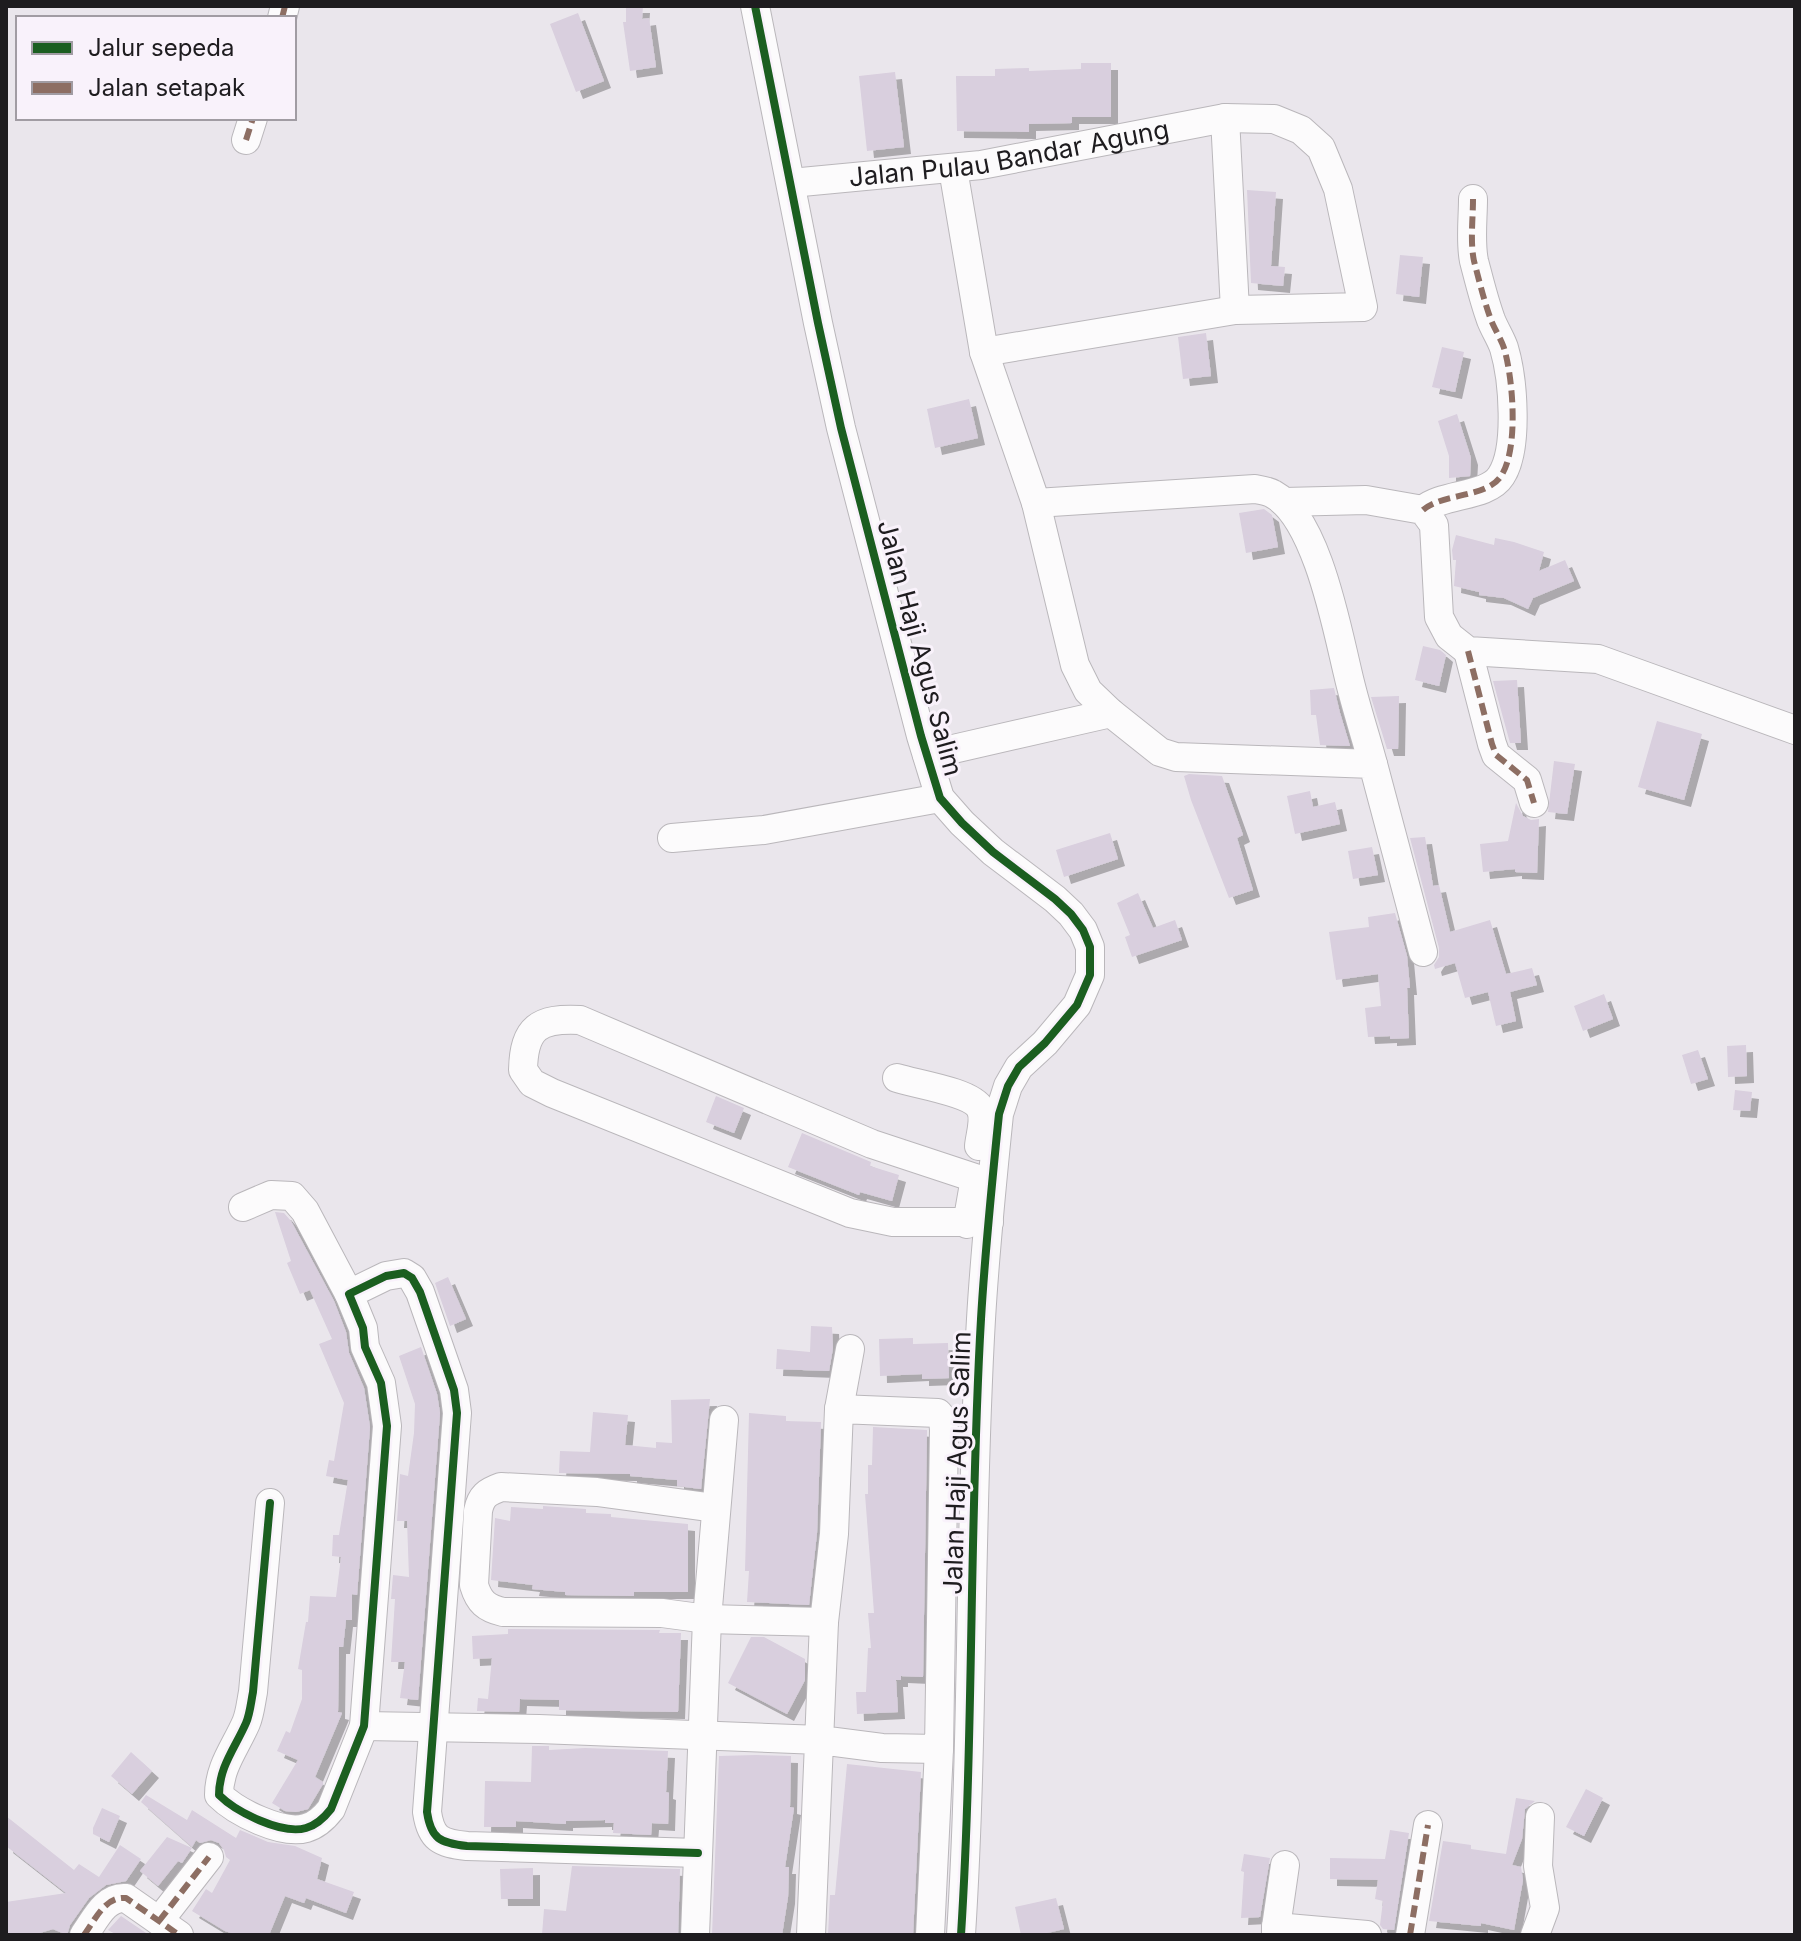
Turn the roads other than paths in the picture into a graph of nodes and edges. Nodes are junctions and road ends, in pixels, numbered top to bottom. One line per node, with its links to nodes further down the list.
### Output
1 (755, 6): 4 (street, Jalan Haji Agus Salim)
2 (1225, 118): 3 (street, Jalan Pulau Bandar Agung); 6 (street); 6 (street, Jalan Pulau Bandar Agung)
3 (953, 169): 4 (street, Jalan Pulau Bandar Agung); 7 (street)
4 (791, 183): 14 (street, Jalan Haji Agus Salim)
5 (1473, 199): 10 (street)
6 (1235, 310): 7 (street)
7 (984, 352): 9 (street)
8 (1284, 502): 9 (street); 10 (street); 15 (street)
9 (1036, 503): 12 (street)
10 (1423, 510): 11 (street)
11 (1468, 651): 13 (street); 17 (street)
12 (1111, 713): 14 (street); 15 (street)
13 (1795, 730)
14 (927, 755): 16 (street, Jalan Haji Agus Salim)
15 (1373, 764): 19 (street)
16 (940, 798): 18 (street); 23 (street, Jalan Haji Agus Salim)
17 (1534, 803)
18 (672, 838)
19 (1423, 952)
20 (897, 1078): 21 (street)
21 (975, 1178): 23 (street); 23 (street)
22 (243, 1207): 24 (street)
23 (978, 1223): 48 (street, Jalan Haji Agus Salim)
24 (349, 1294): 32 (street); 33 (street)
25 (850, 1349): 26 (street)
26 (839, 1409): 31 (street); 36 (street)
27 (724, 1420): 29 (street)
28 (270, 1503): 32 (street)
29 (715, 1508): 30 (street); 30 (street)
30 (707, 1619): 31 (street); 34 (street)
31 (824, 1622): 35 (street)
32 (364, 1726): 33 (street)
33 (435, 1728): 34 (street); 39 (street)
34 (701, 1737): 35 (street); 39 (street)
35 (820, 1740): 36 (street); 46 (street)
36 (939, 1749): 47 (street)
37 (1540, 1817): 51 (street)
38 (1428, 1825): 50 (street)
39 (698, 1853): 45 (street)
40 (209, 1857): 42 (street)
41 (1285, 1865): 43 (street)
42 (169, 1928): 44 (street)
43 (1276, 1931): 49 (street)
44 (84, 1935)
45 (695, 1935)
46 (811, 1935)
47 (930, 1935)
48 (961, 1935)
49 (1367, 1935)
50 (1410, 1935)
51 (1535, 1935)

